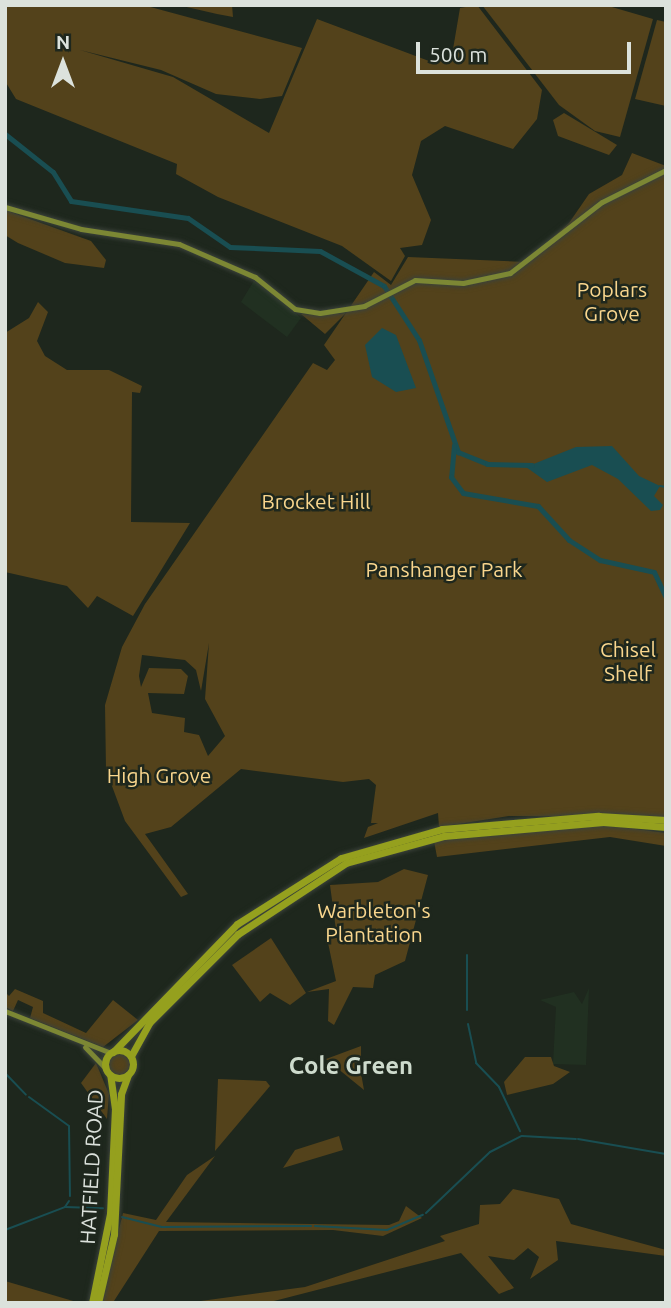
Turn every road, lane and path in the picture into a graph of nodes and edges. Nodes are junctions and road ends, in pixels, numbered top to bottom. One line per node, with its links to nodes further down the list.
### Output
1 (666, 170): 2 (main road)
2 (5, 207)
3 (666, 820): 6 (highway)
4 (666, 827): 9 (highway)
5 (5, 1011): 7 (main road)
6 (128, 1038): 7 (main road); 8 (highway)
7 (86, 1047): 8 (main road); 10 (main road)
8 (112, 1053): 9 (highway); 10 (highway)
9 (131, 1056): 11 (highway, HATFIELD ROAD)
10 (108, 1072): 11 (highway); 12 (highway, HATFIELD ROAD)
11 (128, 1076): 12 (highway, HATFIELD ROAD)
12 (95, 1301)

